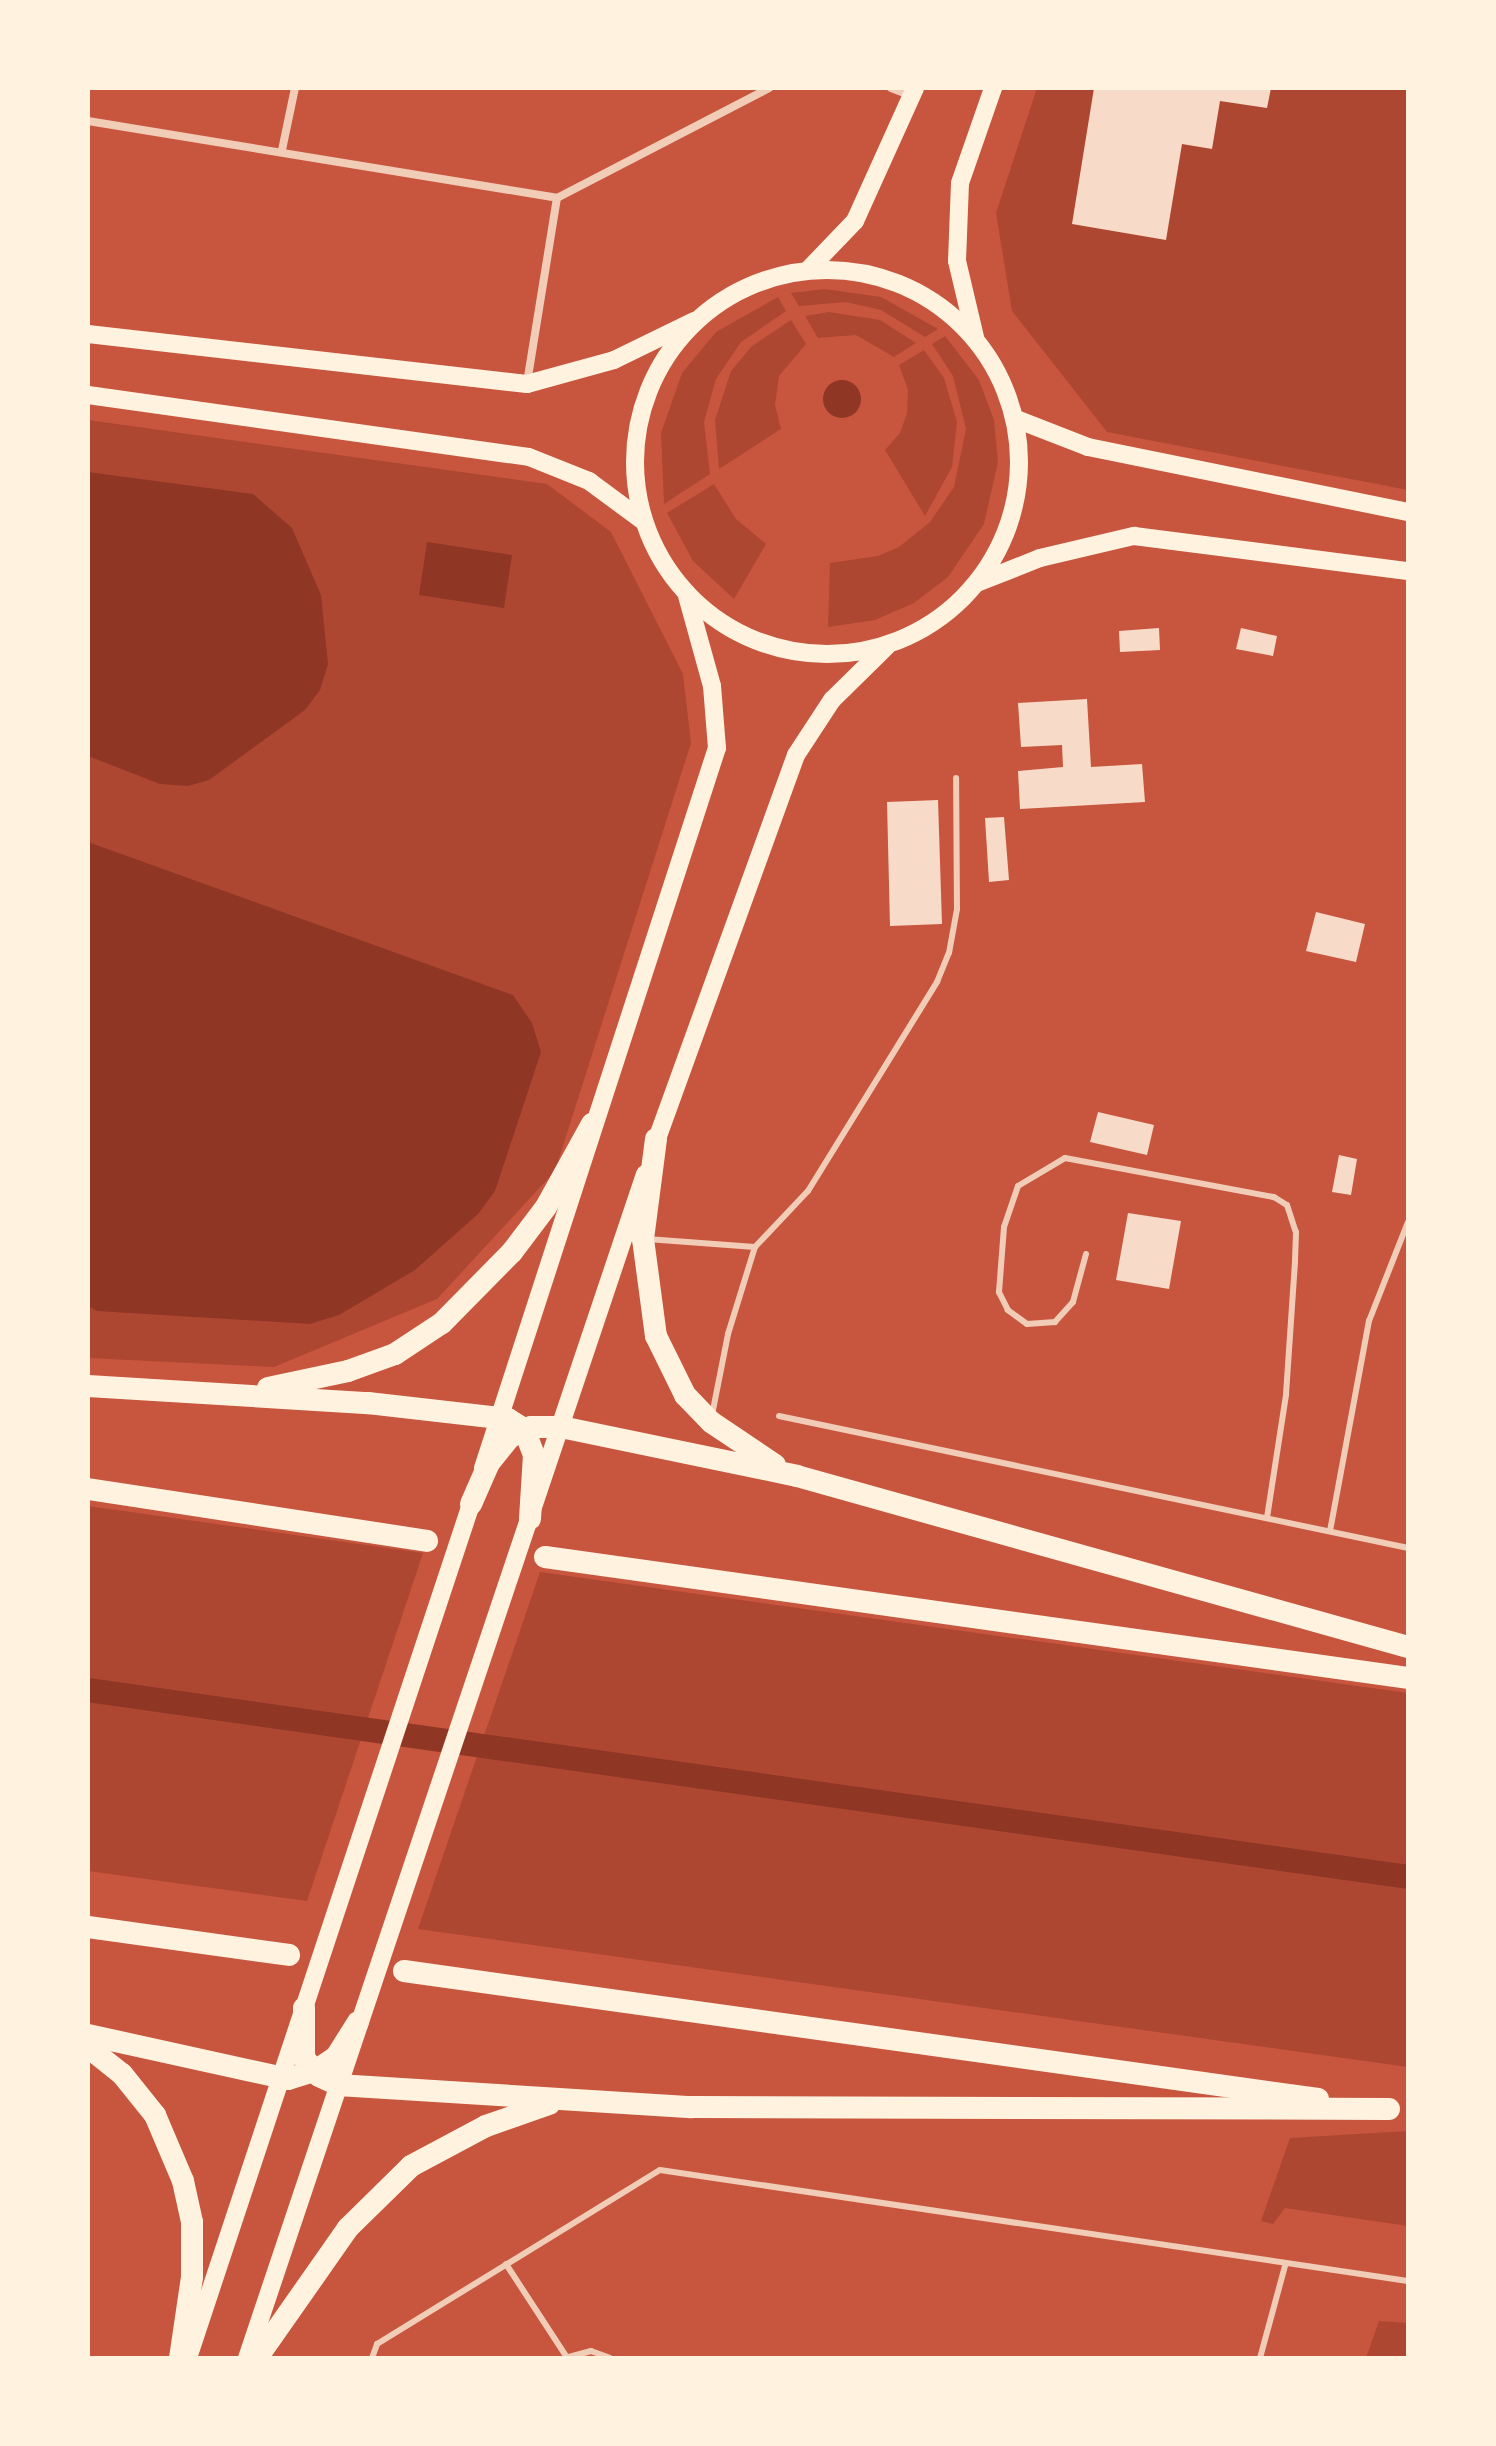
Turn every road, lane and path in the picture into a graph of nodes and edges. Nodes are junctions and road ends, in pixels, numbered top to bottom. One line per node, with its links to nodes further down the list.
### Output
1 (295, 88): 7 (street)
2 (769, 88): 8 (street)
3 (891, 88): 5 (street)
4 (993, 88): 12 (main road)
5 (914, 92): 9 (main road)
6 (88, 121): 7 (street)
7 (282, 150): 8 (street)
8 (557, 198): 13 (street)
9 (807, 271): 10 (main road); 12 (main road)
10 (700, 318): 13 (main road); 17 (main road)
11 (88, 334): 13 (main road)
12 (975, 337): 15 (main road)
13 (527, 384)
14 (88, 395): 17 (main road)
15 (1016, 419): 16 (main road); 19 (main road)
16 (1408, 512)
17 (643, 521): 20 (main road)
18 (1408, 571): 19 (main road)
19 (977, 583): 21 (main road)
20 (687, 596): 21 (main road); 23 (main road)
21 (887, 646): 24 (main road)
22 (956, 778): 27 (lane)
23 (592, 1124): 30 (highway); 32 (main road)
24 (656, 1139): 26 (highway); 34 (main road)
25 (1408, 1222): 40 (lane)
26 (643, 1239): 27 (lane); 33 (highway)
27 (755, 1247): 33 (lane)
28 (1086, 1254): 38 (lane)
29 (88, 1386): 30 (highway)
30 (230, 1394): 32 (highway)
31 (779, 1416): 38 (lane)
32 (500, 1417): 34 (highway)
33 (711, 1422): 35 (highway)
34 (528, 1439): 35 (highway); 37 (highway); 39 (highway)
35 (797, 1476): 44 (highway)
36 (88, 1489): 41 (highway)
37 (471, 1504): 49 (main road)
38 (1267, 1518): 40 (lane)
39 (530, 1519): 50 (main road)
40 (1330, 1531): 42 (lane)
41 (427, 1541)
42 (1408, 1548)
43 (545, 1557): 45 (highway)
44 (1408, 1647)
45 (1408, 1678)
46 (88, 1927): 47 (highway)
47 (289, 1955)
48 (404, 1971): 56 (highway)
49 (304, 2008): 53 (highway)
50 (358, 2022): 53 (highway)
51 (88, 2035): 54 (highway)
52 (88, 2047): 61 (highway)
53 (320, 2066): 54 (highway); 55 (highway); 63 (main road)
54 (280, 2079): 62 (main road)
55 (566, 2100): 56 (highway); 64 (highway)
56 (1398, 2110)
57 (506, 2264): 58 (lane); 60 (lane); 65 (lane)
58 (1285, 2266): 59 (lane); 67 (lane)
59 (1408, 2281)
60 (565, 2357): 66 (lane)
61 (180, 2358)
62 (188, 2358)
63 (247, 2358)
64 (257, 2358)
65 (372, 2358)
66 (610, 2358)
67 (1260, 2358)

